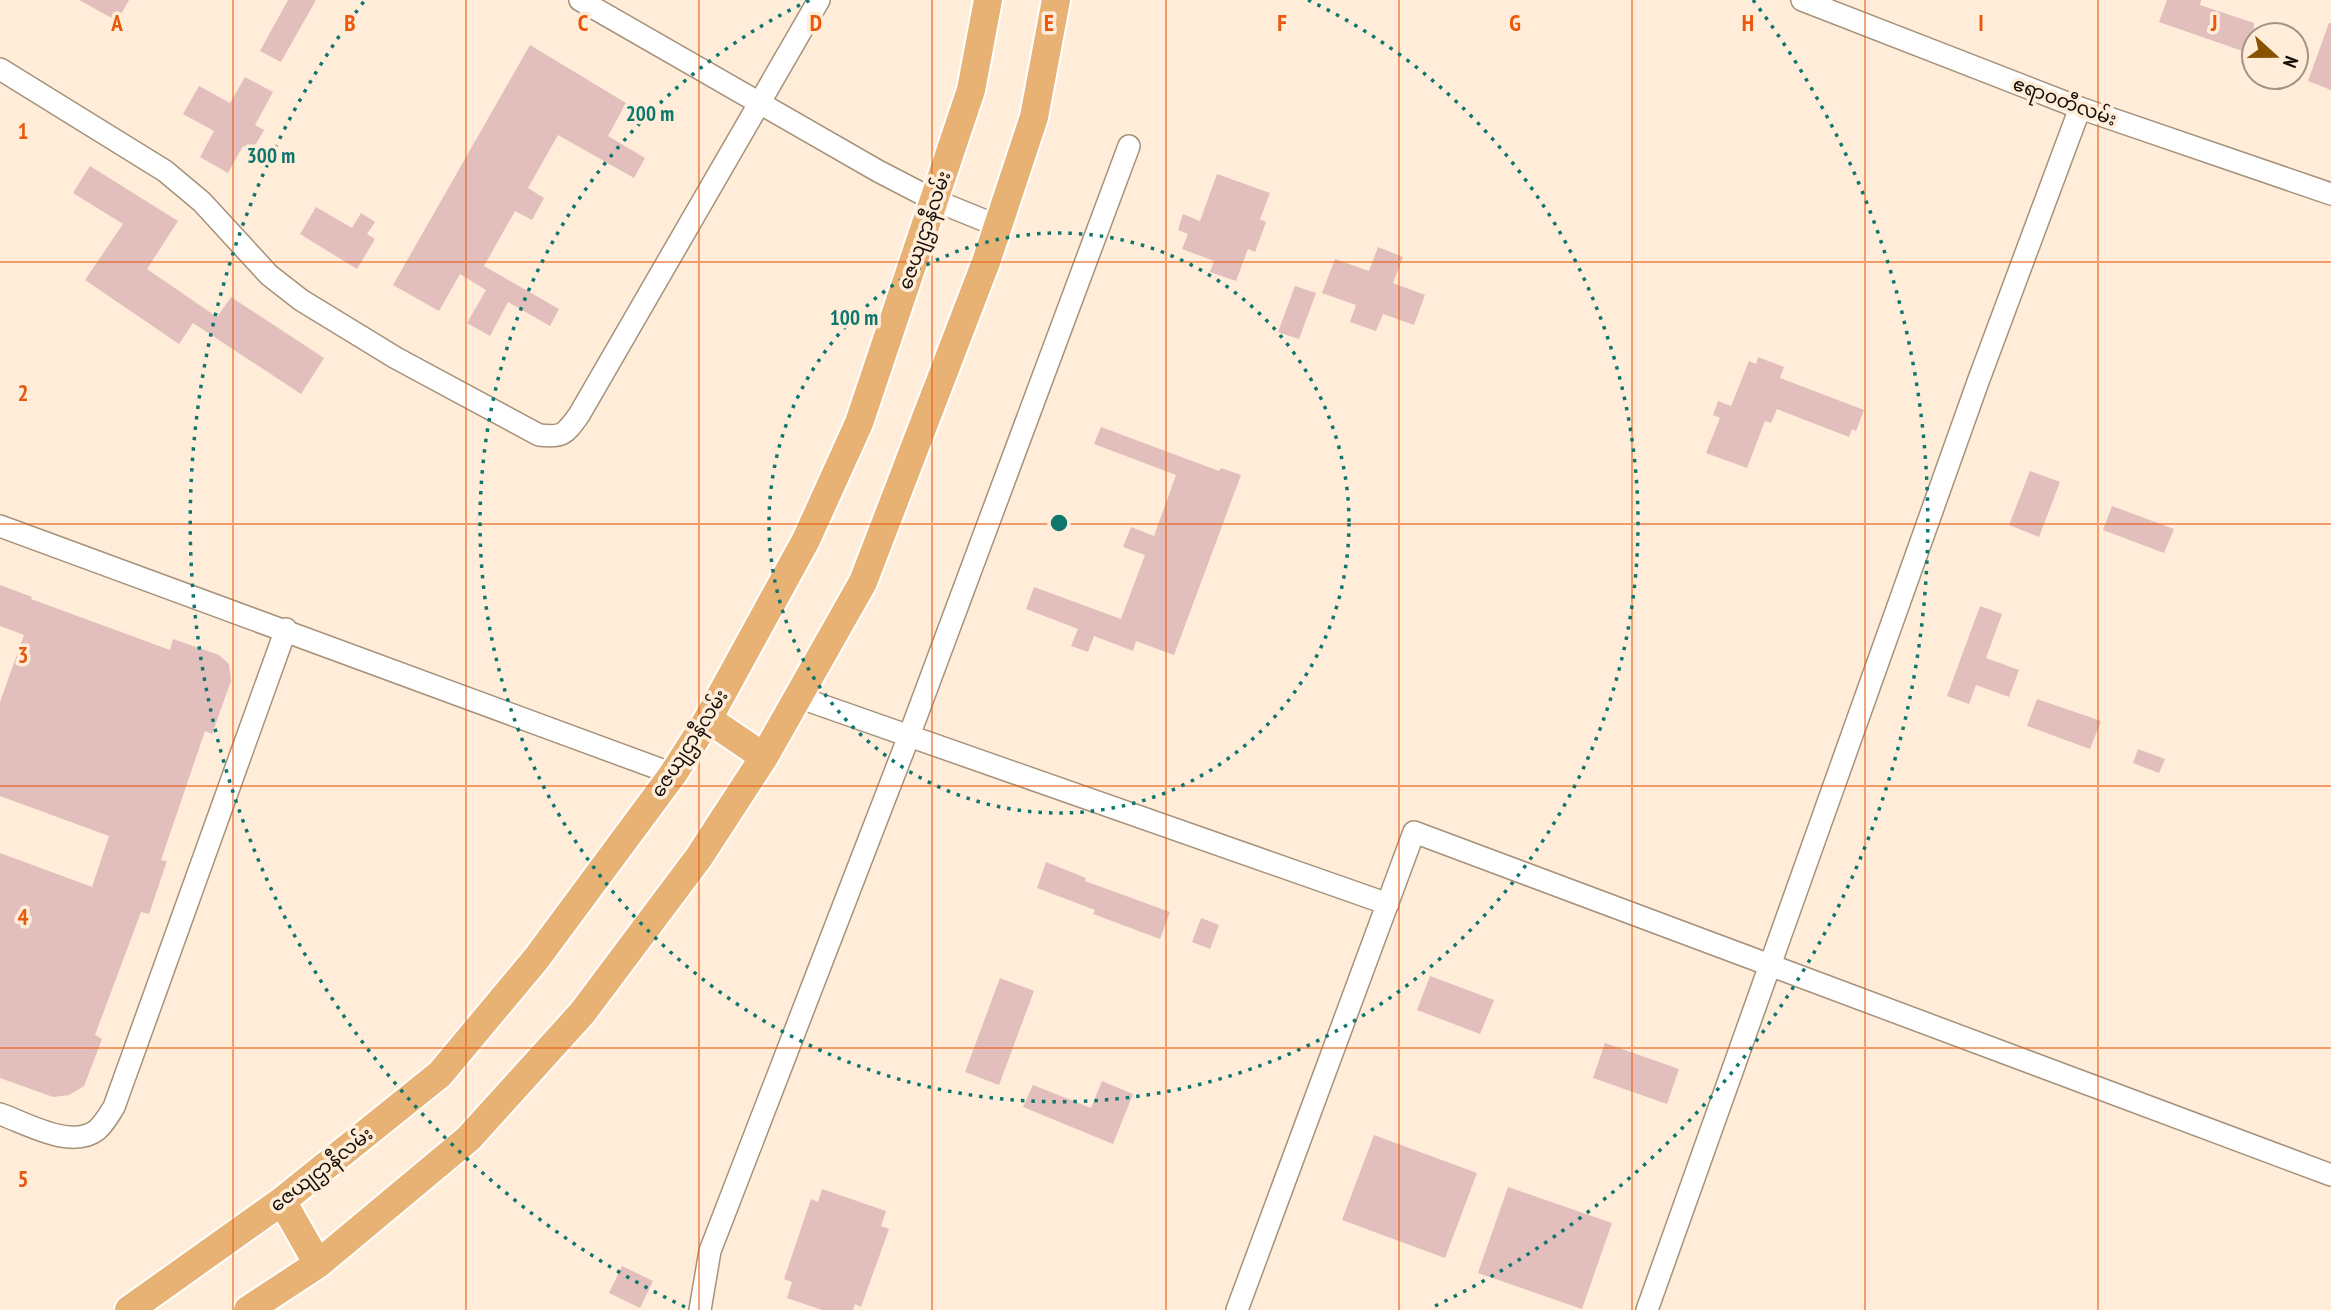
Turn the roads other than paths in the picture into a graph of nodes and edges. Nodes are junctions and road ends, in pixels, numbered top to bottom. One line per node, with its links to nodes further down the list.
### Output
1 (580, 0): 7 (street)
2 (819, 0): 7 (street)
3 (988, 0): 11 (main road, ဇေယျဌာနီလမ်း)
4 (1056, 0): 12 (main road)
5 (1802, 0): 8 (street, ဧရာဝတီလမ်း)
6 (0, 69): 7 (street)
7 (761, 104): 11 (street)
8 (2080, 108): 10 (street, ဧရာဝတီလမ်း); 21 (street)
9 (1129, 146): 17 (street)
10 (2331, 194)
11 (934, 200): 12 (street); 16 (main road, ဇေယျဌာနီလမ်း)
12 (998, 226): 15 (main road)
13 (0, 526): 14 (street)
14 (286, 629): 19 (street); 22 (street)
15 (798, 697): 17 (street); 18 (main road)
16 (708, 719): 18 (main road); 19 (main road, ဇေယျဌာနီလမ်း)
17 (909, 736): 20 (street); 28 (street)
18 (764, 757): 25 (main road)
19 (673, 774): 24 (main road, ဇေယျဌာနီလမ်း)
20 (1388, 904): 21 (street); 29 (street)
21 (1770, 967): 23 (street); 30 (street)
22 (0, 1114)
23 (2331, 1175)
24 (282, 1201): 25 (main road); 26 (main road, ဇေယျဌာနီလမ်း)
25 (318, 1264): 27 (main road)
26 (129, 1310)
27 (248, 1310)
28 (700, 1310)
29 (1237, 1310)
30 (1647, 1310)

